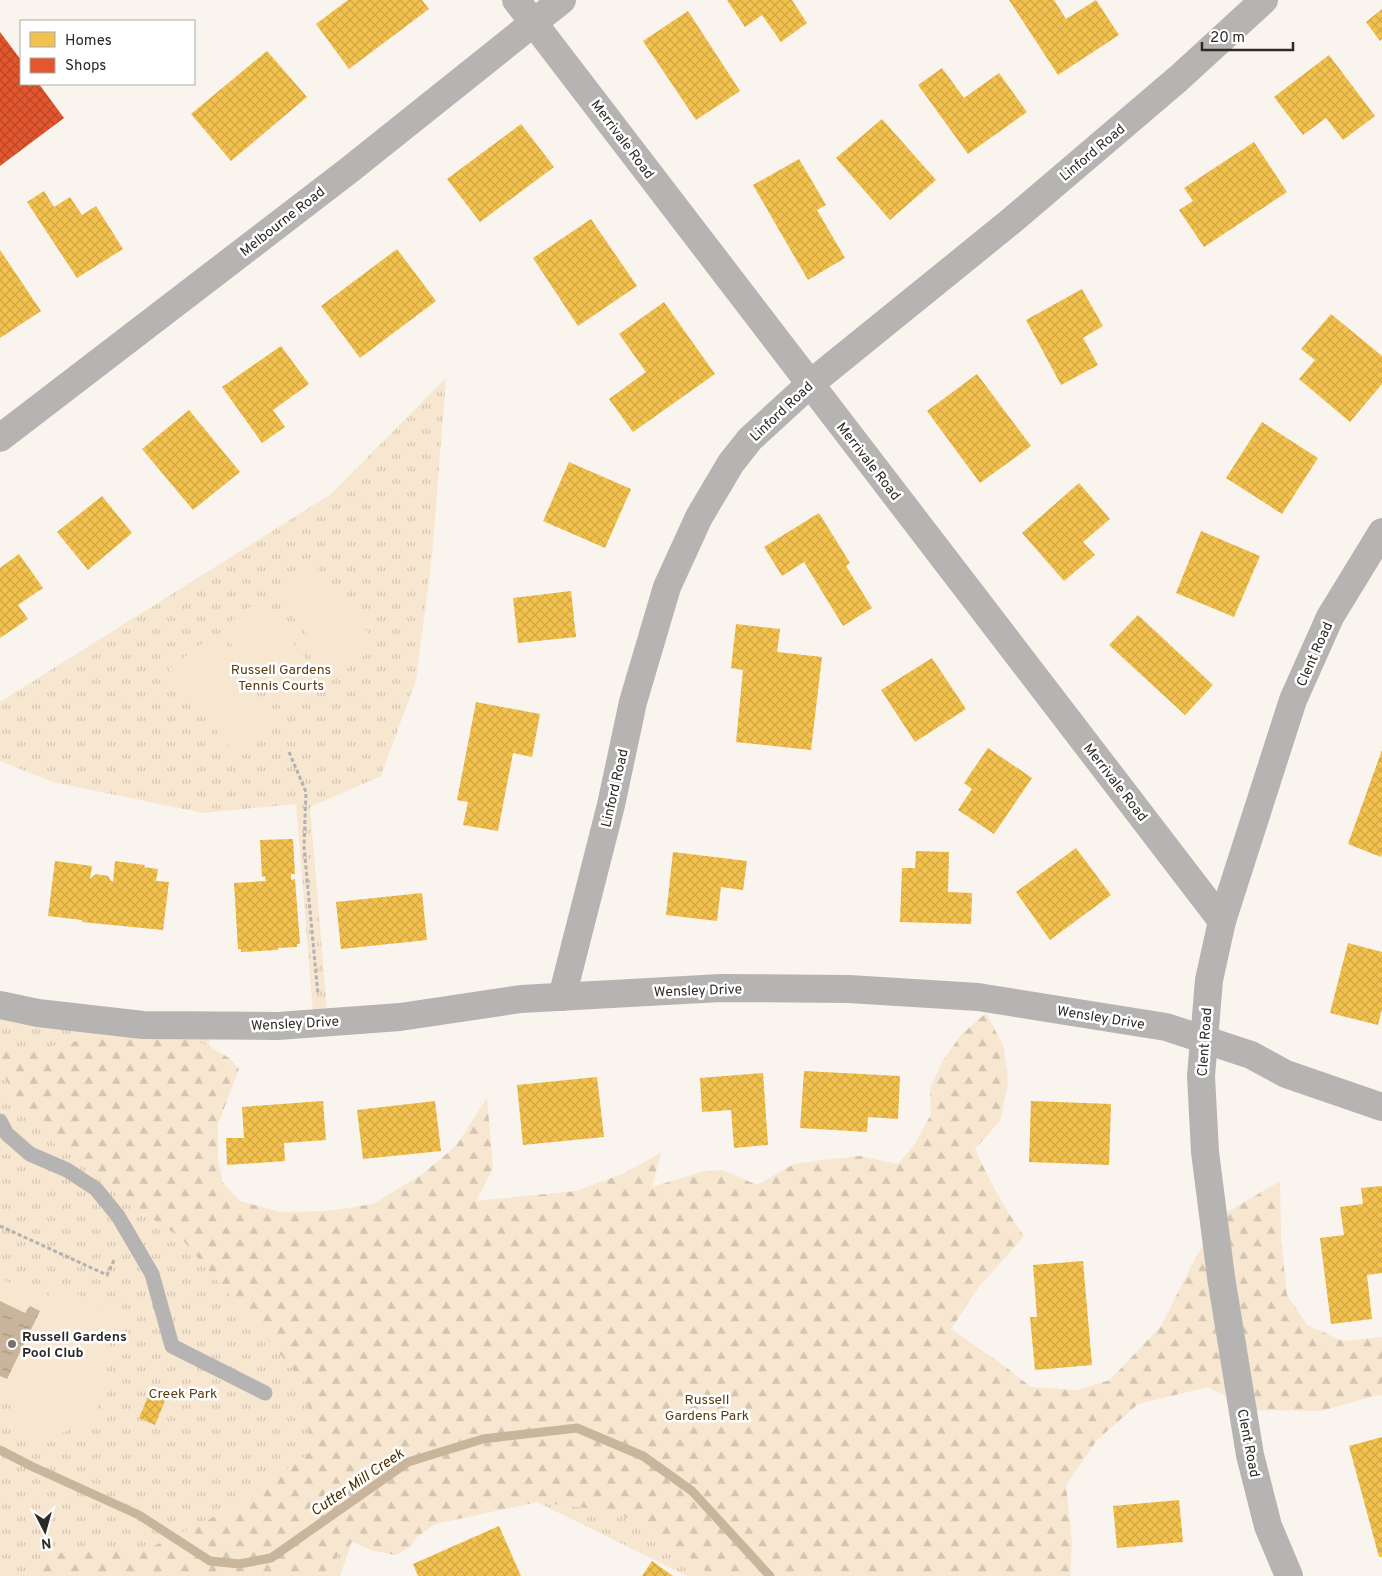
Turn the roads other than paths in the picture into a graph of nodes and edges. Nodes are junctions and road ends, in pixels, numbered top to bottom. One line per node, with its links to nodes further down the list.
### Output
1 (516, 0): 4 (street, Merrivale Road)
2 (562, 0): 4 (street, Melbourne Road)
3 (1264, 0): 5 (street, Linford Road)
4 (533, 22): 5 (street, Merrivale Road); 6 (street, Melbourne Road)
5 (810, 384): 8 (street, Merrivale Road); 9 (street, Linford Road)
6 (0, 438)
7 (1382, 532): 8 (street, Clent Road)
8 (1222, 920): 11 (street, Clent Road)
9 (562, 997): 10 (street, Wensley Drive); 11 (street, Wensley Drive)
10 (0, 1005)
11 (1204, 1040): 12 (street, Wensley Drive); 15 (street, Clent Road)
12 (1382, 1107)
13 (0, 1121): 14 (lane)
14 (265, 1393)
15 (1289, 1576)

